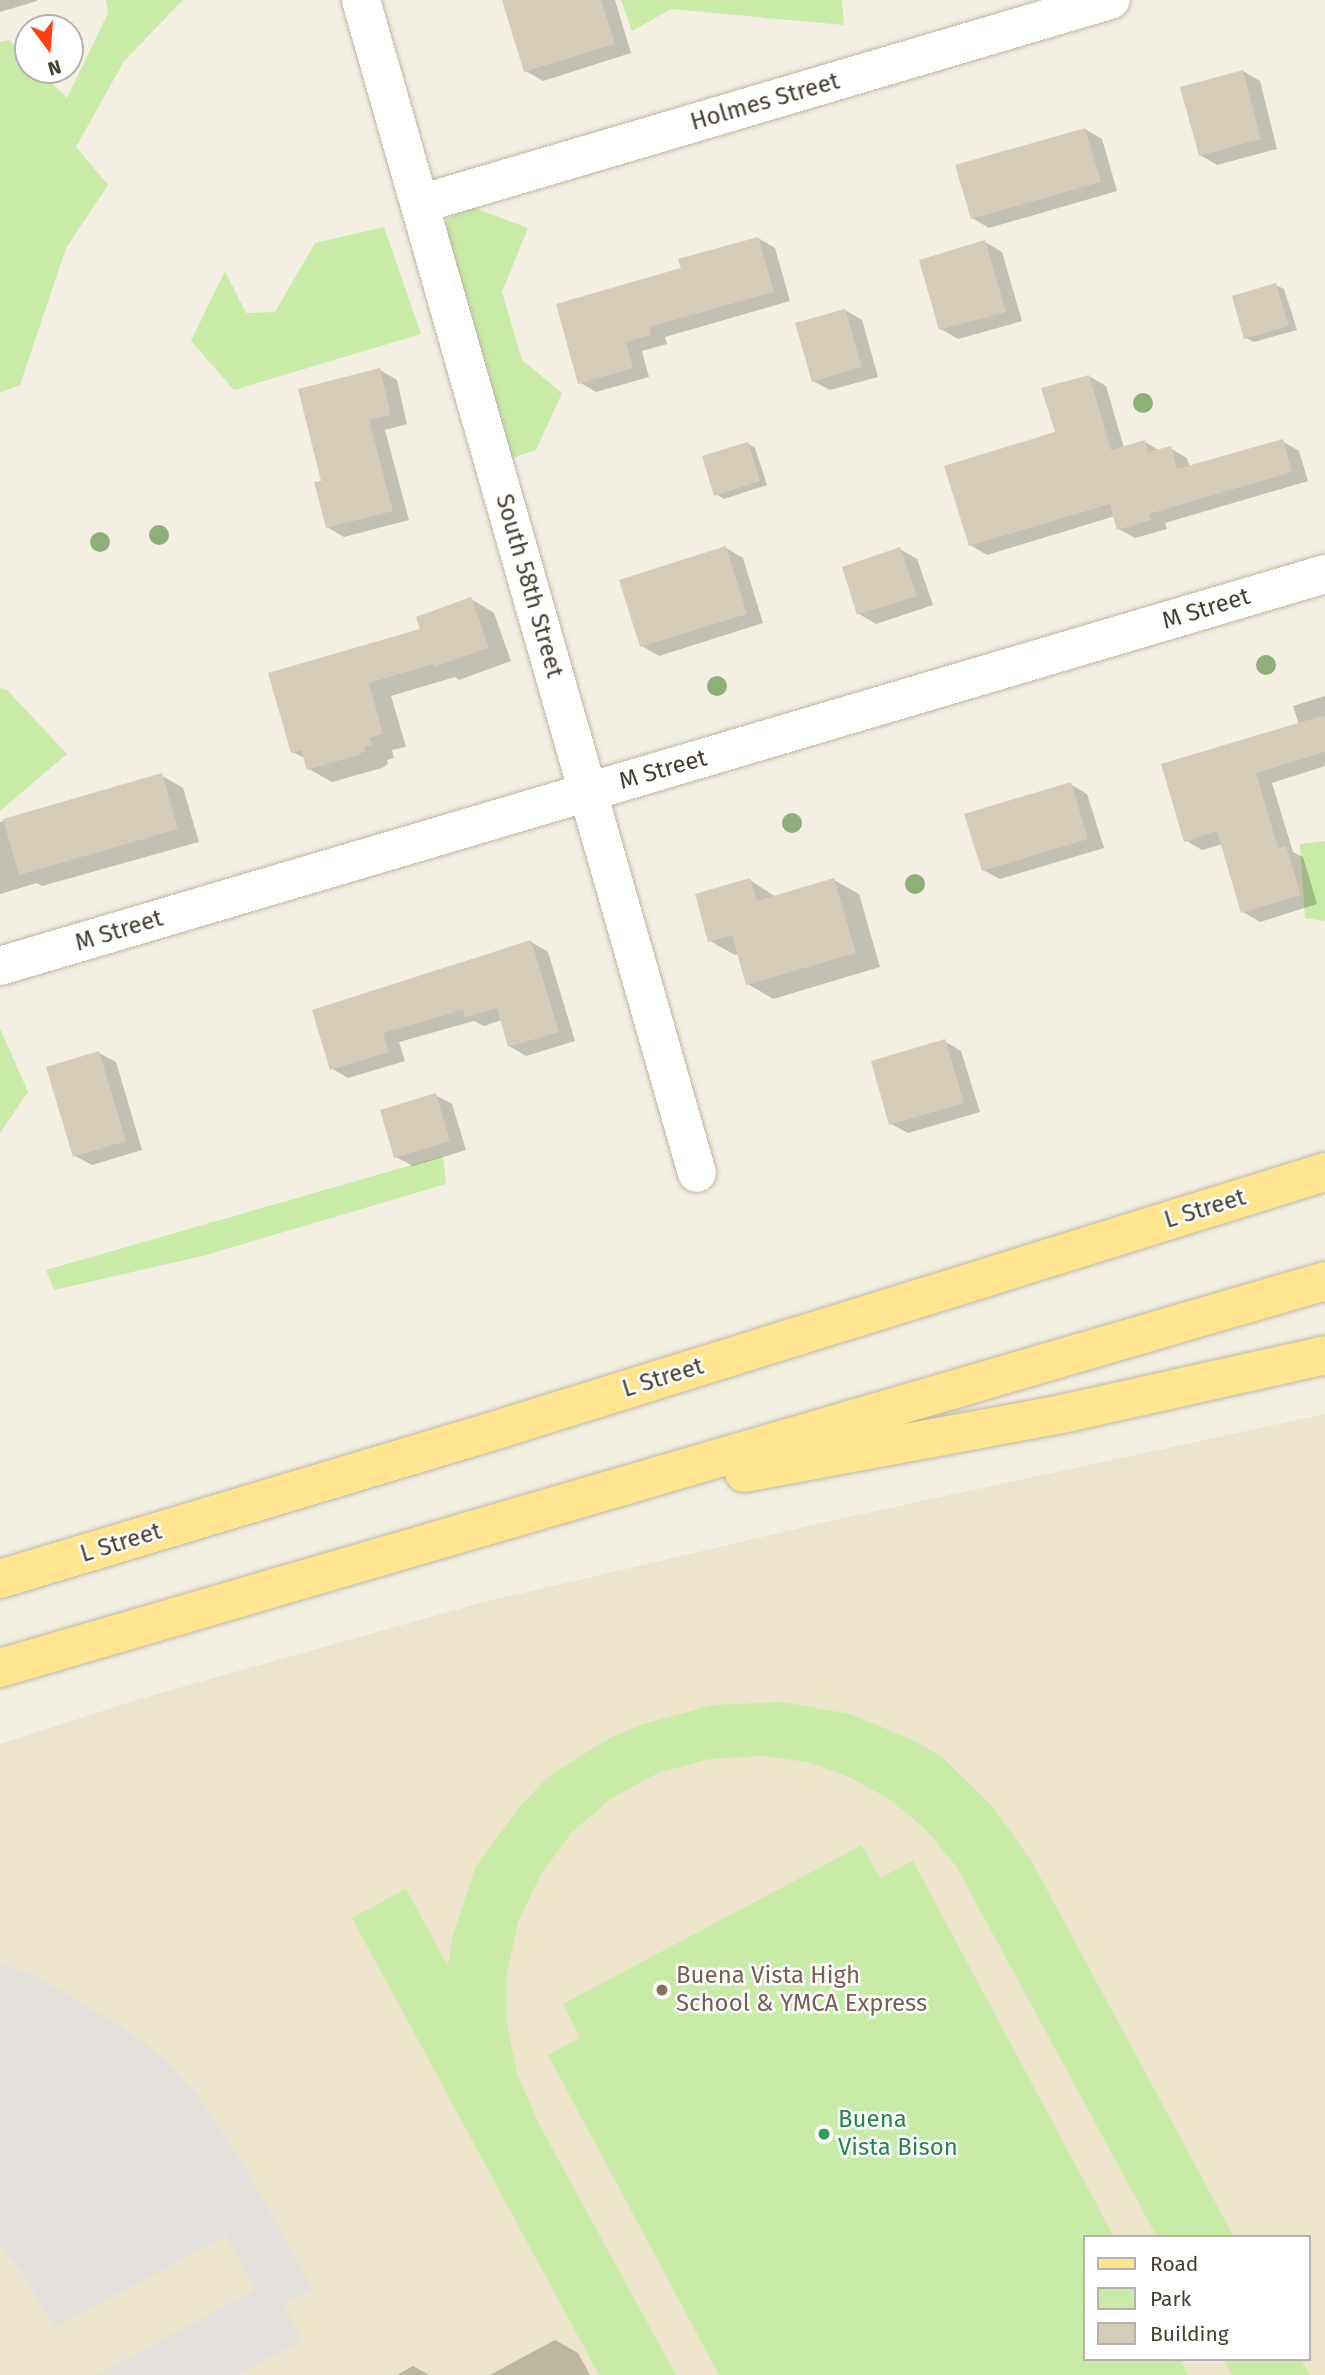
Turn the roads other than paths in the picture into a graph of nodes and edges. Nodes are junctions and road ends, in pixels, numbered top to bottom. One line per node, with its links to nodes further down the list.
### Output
1 (361, 0): 3 (street, South 58th Street)
2 (1110, 0): 3 (street, Holmes Street)
3 (420, 204): 5 (street, South 58th Street)
4 (1325, 573): 5 (street, M Street)
5 (588, 792): 6 (street, M Street); 9 (street, South 58th Street)
6 (0, 966)
7 (1325, 1164): 10 (main road)
8 (1325, 1172): 10 (main road, L Street)
9 (697, 1173)
10 (1253, 1194): 14 (main road, L Street)
11 (1325, 1281): 13 (main road)
12 (1325, 1355): 13 (main road)
13 (549, 1507): 15 (main road)
14 (0, 1579)
15 (0, 1668)

